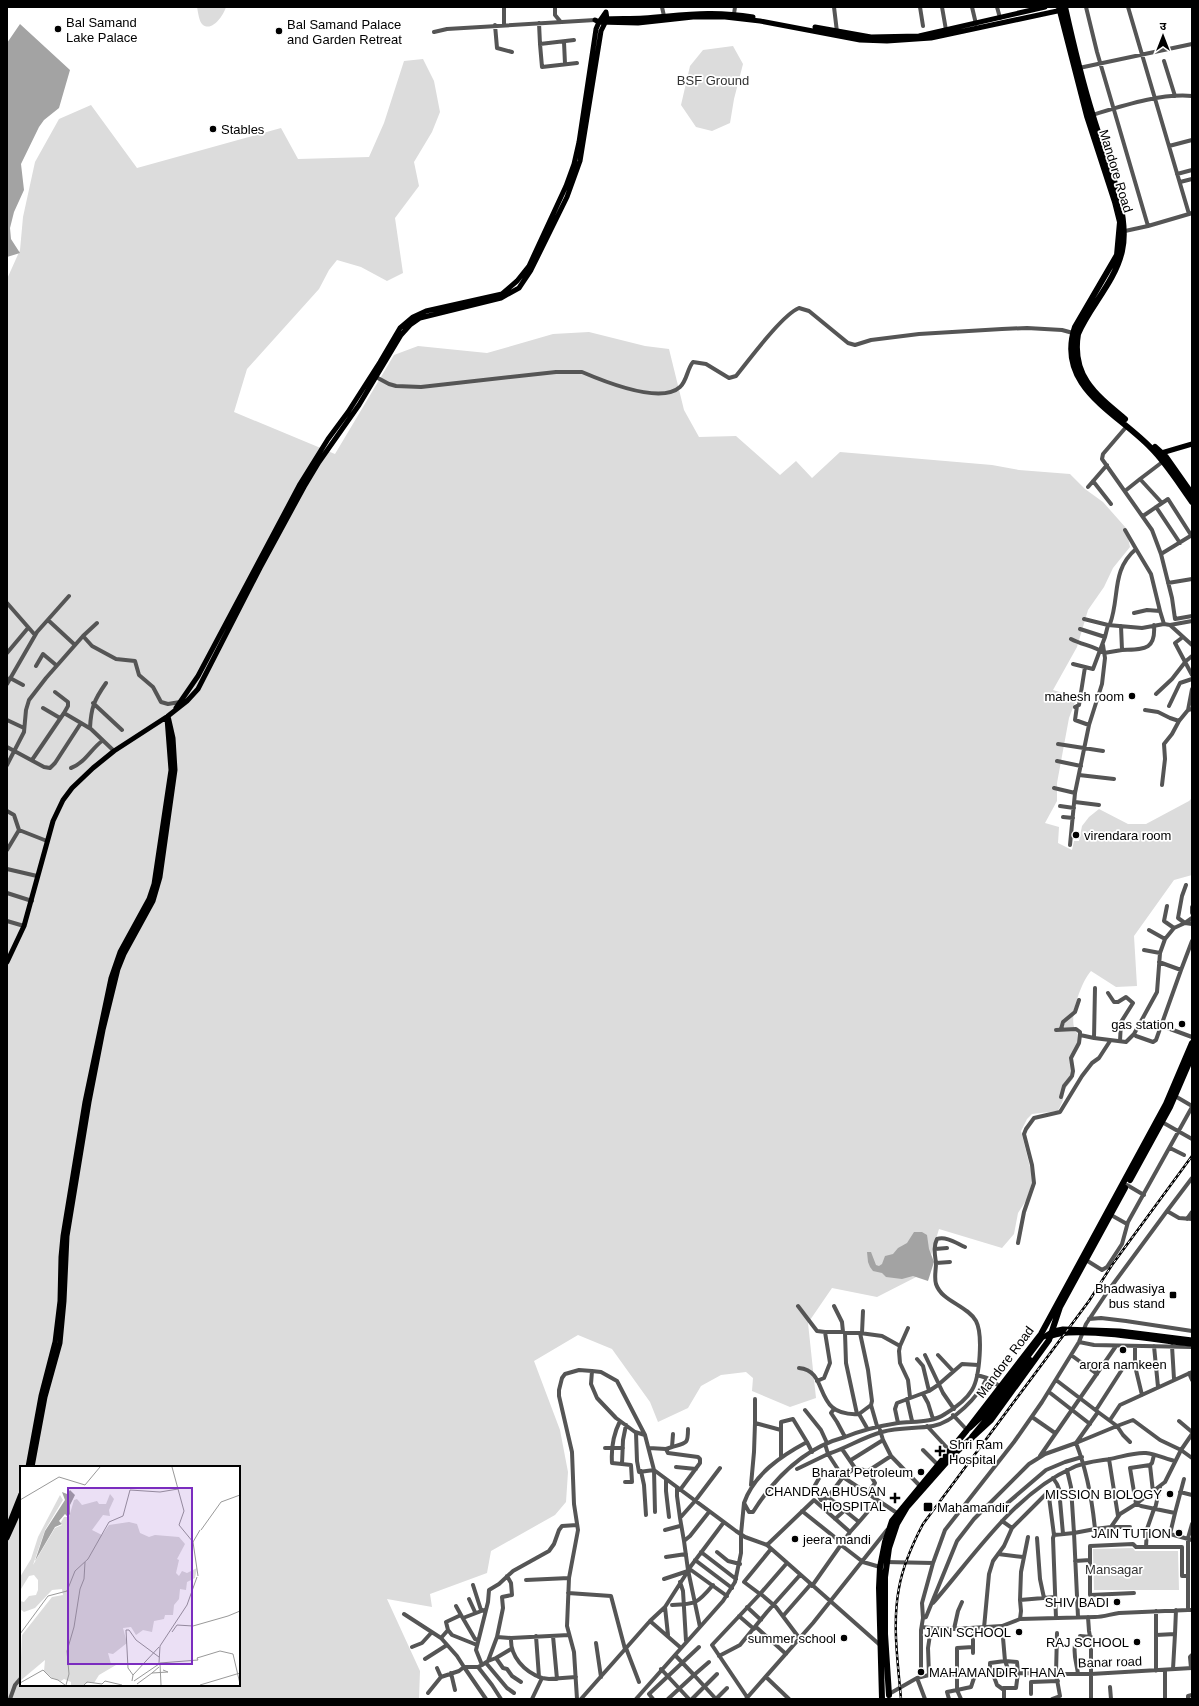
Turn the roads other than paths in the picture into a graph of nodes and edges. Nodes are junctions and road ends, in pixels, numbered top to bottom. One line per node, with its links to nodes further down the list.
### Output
1 (504, 7): 22 (street)
2 (555, 7): 20 (street)
3 (662, 7): 17 (street)
4 (735, 7): 16 (street)
5 (834, 7): 28 (street)
6 (920, 7): 24 (street)
7 (942, 7): 26 (street)
8 (972, 7): 25 (street)
9 (997, 7): 18 (street)
10 (1045, 7): 13 (main road)
11 (1086, 7): 37 (street)
12 (1128, 7): 34 (street)
13 (1035, 8): 18 (main road)
14 (1063, 8): 25 (main road); 39 (highway, Mandore Road)
15 (606, 10): 19 (main road)
16 (734, 14): 17 (main road); 28 (main road)
17 (664, 16): 19 (main road)
18 (1000, 18): 25 (main road)
19 (601, 20): 20 (street); 25 (main road); 54 (main road)
20 (560, 21): 21 (street)
21 (539, 23): 22 (street); 31 (street)
22 (504, 24): 23 (street)
23 (495, 25): 27 (street); 33 (street)
24 (923, 26)
25 (976, 26): 26 (main road)
26 (946, 30): 28 (main road)
27 (434, 32)
28 (837, 32)
29 (574, 40): 30 (street)
30 (564, 42): 31 (street); 38 (street)
31 (540, 44): 38 (street)
32 (1192, 44): 34 (street)
33 (512, 52)
34 (1142, 56): 37 (street); 42 (street)
35 (1164, 61): 40 (street)
36 (577, 63): 38 (street)
37 (1100, 63): 39 (street); 43 (street)
38 (565, 64)
39 (1077, 69): 44 (highway, Mandore Road)
40 (1175, 96): 41 (street); 42 (street)
41 (1192, 96)
42 (1155, 99): 43 (street); 46 (street)
43 (1113, 109): 44 (street); 52 (street)
44 (1090, 115): 53 (highway, Mandore Road); 55 (highway, Mandore Road)
45 (1192, 140): 46 (street)
46 (1169, 146): 48 (street)
47 (1192, 170): 48 (street)
48 (1177, 174): 50 (street)
49 (1192, 179): 50 (street)
50 (1180, 182): 51 (street)
51 (1190, 213): 52 (street)
52 (1148, 226): 53 (street)
53 (1125, 231): 59 (highway, Mandore Road)
54 (517, 286): 56 (main road); 124 (main road)
55 (1073, 333): 56 (street); 57 (highway, Mandore Road)
56 (376, 376): 128 (main road)
57 (1127, 426): 59 (highway, Mandore Road); 61 (street)
58 (1192, 444): 59 (main road)
59 (1159, 453): 60 (highway, Mandore Road)
60 (1165, 460): 62 (street); 66 (highway, Mandore Road); 67 (highway, Mandore Road)
61 (1108, 465): 63 (street); 65 (street)
62 (1140, 479): 65 (street); 68 (street)
63 (1093, 481): 64 (street); 69 (street)
64 (1088, 487)
65 (1125, 491): 71 (street)
66 (1192, 494)
67 (1192, 502)
68 (1162, 503): 70 (street); 73 (street)
69 (1111, 504)
70 (1156, 507): 71 (street); 74 (street)
71 (1143, 516): 76 (street)
72 (1125, 530): 75 (street)
73 (1191, 535): 74 (street)
74 (1180, 543): 76 (street)
75 (1136, 548): 81 (street); 88 (street)
76 (1161, 554): 78 (street)
77 (1192, 579): 78 (street)
78 (1168, 583): 83 (street)
79 (69, 596): 85 (street)
80 (7, 603): 93 (street)
81 (1160, 611): 82 (street); 89 (street)
82 (1134, 613)
83 (1192, 616)
84 (1084, 619): 88 (street)
85 (48, 620): 95 (street); 100 (street)
86 (1192, 621): 91 (street)
87 (97, 623): 96 (street)
88 (1109, 624): 92 (street); 97 (street)
89 (1164, 624): 90 (street); 91 (street)
90 (1154, 625): 92 (street); 104 (street)
91 (1170, 625): 98 (street)
92 (1121, 626): 104 (street)
93 (28, 628): 95 (street); 105 (street)
94 (1080, 629): 97 (street)
95 (35, 635): 114 (street)
96 (83, 636): 100 (street); 124 (street)
97 (1105, 637): 101 (street)
98 (1183, 637): 102 (street); 108 (street)
99 (1071, 639): 103 (street)
100 (75, 645): 111 (street)
101 (1103, 645): 103 (street); 106 (street)
102 (1192, 645)
103 (1100, 650): 106 (street); 112 (street)
104 (1122, 650): 106 (street)
105 (7, 653)
106 (1104, 653): 137 (street)
107 (1192, 656): 108 (street)
108 (1186, 661): 113 (street); 122 (street)
109 (1074, 664): 112 (street)
110 (36, 666): 111 (street)
111 (56, 666): 138 (street)
112 (1085, 667): 137 (street)
113 (1192, 675)
114 (10, 678): 118 (street); 119 (street)
115 (1192, 679): 116 (street)
116 (1186, 681): 120 (street); 126 (street)
117 (106, 683): 125 (street)
118 (7, 684)
119 (23, 684)
120 (1192, 688): 123 (street)
121 (55, 692): 131 (street)
122 (1156, 694)
123 (1191, 699): 130 (street)
124 (180, 702): 128 (main road)
125 (93, 703): 139 (street); 140 (street)
126 (1168, 706)
127 (43, 708): 133 (street)
128 (176, 708): 132 (main road)
129 (1145, 710): 135 (street)
130 (1190, 710): 135 (street)
131 (64, 713): 133 (street); 136 (street)
132 (168, 716): 146 (main road); 339 (main road); 340 (main road)
133 (60, 718): 148 (street)
134 (7, 720): 138 (street)
135 (1179, 721): 155 (street)
136 (81, 723): 139 (street); 148 (street)
137 (1089, 725): 144 (street)
138 (24, 728): 145 (street)
139 (90, 728): 141 (street)
140 (122, 730)
141 (102, 741): 146 (street); 152 (street)
142 (1058, 744): 144 (street)
143 (7, 747): 145 (street)
144 (1085, 750): 147 (street); 151 (street)
145 (15, 751): 148 (street); 150 (street)
146 (114, 751): 166 (main road)
147 (1103, 751)
148 (32, 760)
149 (1057, 761): 151 (street)
150 (7, 765)
151 (1081, 766): 153 (street)
152 (71, 768)
153 (1079, 775): 154 (street); 157 (street)
154 (1114, 779)
155 (1162, 785)
156 (1054, 788): 157 (street)
157 (1075, 793): 158 (street)
158 (1075, 802): 159 (street); 161 (street)
159 (1099, 805)
160 (1060, 806): 161 (street)
161 (1074, 808): 164 (street)
162 (7, 811): 165 (street)
163 (1063, 817): 164 (street)
164 (1073, 818): 167 (street)
165 (19, 830): 166 (street); 168 (street)
166 (47, 841): 170 (main road)
167 (1070, 844)
168 (7, 850)
169 (7, 869): 170 (street)
170 (36, 876): 173 (main road)
171 (1186, 885): 179 (street)
172 (7, 893): 173 (street)
173 (32, 901): 181 (main road)
174 (1166, 906): 182 (street)
175 (1192, 908): 176 (street)
176 (1192, 913)
177 (1192, 918): 179 (street)
178 (7, 921): 181 (street)
179 (1184, 922): 180 (street); 182 (street)
180 (1192, 924)
181 (24, 926): 188 (main road)
182 (1174, 928): 184 (street)
183 (1149, 930): 184 (street)
184 (1166, 939): 187 (street)
185 (1192, 940): 190 (street)
186 (1144, 950): 187 (street)
187 (1160, 953): 189 (street)
188 (7, 962)
189 (1159, 962): 190 (street); 197 (street)
190 (1181, 970): 194 (street)
191 (1095, 988): 200 (street)
192 (1108, 993): 202 (street)
193 (1079, 1000): 195 (street)
194 (1162, 1026): 197 (street); 199 (street)
195 (1061, 1029): 196 (street); 198 (street)
196 (1056, 1030)
197 (1134, 1034): 202 (street)
198 (1080, 1035): 200 (street); 206 (street)
199 (1192, 1037)
200 (1094, 1038): 201 (street)
201 (1110, 1041): 202 (street); 222 (street)
202 (1120, 1041)
203 (1192, 1043): 267 (highway, Mandore Road)
204 (1192, 1056): 205 (highway, Mandore Road)
205 (1175, 1096): 207 (street); 209 (highway, Mandore Road)
206 (1061, 1097)
207 (1192, 1106): 208 (street)
208 (1191, 1113): 210 (street)
209 (1162, 1122): 210 (street); 215 (highway, Mandore Road)
210 (1179, 1131): 211 (street); 212 (street)
211 (1192, 1139)
212 (1170, 1148): 213 (street); 216 (street)
213 (1184, 1156)
214 (1192, 1178): 217 (street)
215 (1127, 1185): 216 (street); 219 (highway, Mandore Road)
216 (1144, 1195): 221 (street)
217 (1167, 1211): 220 (street); 232 (street)
218 (1192, 1212): 220 (street)
219 (1111, 1215): 221 (street); 226 (highway, Mandore Road)
220 (1190, 1219)
221 (1127, 1224): 226 (street)
222 (1018, 1243)
223 (965, 1247): 225 (street)
224 (947, 1248): 225 (street)
225 (934, 1249): 228 (street)
226 (1086, 1260): 307 (highway, Mandore Road)
227 (950, 1262): 228 (street)
228 (936, 1263): 253 (street)
229 (798, 1306): 236 (street)
230 (834, 1306): 237 (street)
231 (863, 1311): 238 (street)
232 (1089, 1319): 233 (street); 240 (street)
233 (1162, 1327): 235 (street); 246 (street)
234 (908, 1328): 242 (street)
235 (1192, 1331)
236 (825, 1332): 237 (street); 265 (street)
237 (844, 1333): 238 (street); 282 (street)
238 (861, 1333): 242 (street); 276 (street)
239 (1192, 1340): 299 (main road)
240 (1079, 1342): 243 (street); 251 (street)
241 (1192, 1344): 299 (main road)
242 (900, 1346): 273 (street)
243 (1116, 1346): 244 (street); 259 (street)
244 (1135, 1346): 245 (street); 254 (street)
245 (1154, 1346): 246 (street); 268 (street)
246 (1160, 1346): 247 (street)
247 (1172, 1346): 248 (street); 262 (street)
248 (1192, 1348)
249 (925, 1355): 266 (street)
250 (938, 1355): 257 (street)
251 (1071, 1355): 259 (street); 263 (street)
252 (917, 1359): 269 (street)
253 (978, 1365): 257 (street); 260 (street)
254 (1135, 1366): 272 (street); 281 (street)
255 (799, 1368): 265 (street)
256 (592, 1371): 287 (street); 305 (street); 388 (street)
257 (953, 1372): 266 (street)
258 (1191, 1372): 262 (street); 264 (street)
259 (1097, 1374): 274 (street)
260 (977, 1375): 261 (street); 278 (street)
261 (987, 1378): 267 (street); 283 (street)
262 (1174, 1379): 268 (street)
263 (1056, 1380): 270 (street); 274 (street)
264 (1192, 1380)
265 (817, 1381): 277 (street)
266 (938, 1385): 269 (street); 278 (street)
267 (1001, 1386): 299 (highway, Mandore Road)
268 (1158, 1387): 272 (street)
269 (929, 1391): 271 (street)
270 (1049, 1392): 280 (street); 284 (street)
271 (923, 1394): 273 (street); 285 (street)
272 (1142, 1395): 286 (street)
273 (908, 1398): 288 (street); 291 (street)
274 (1080, 1398): 280 (street); 281 (street)
275 (755, 1399): 290 (street)
276 (871, 1405): 282 (street); 294 (street)
277 (834, 1408): 282 (street); 308 (street)
278 (954, 1409): 285 (street)
279 (805, 1410): 312 (street)
280 (1072, 1410): 292 (street); 303 (street)
281 (1097, 1411): 286 (street); 292 (street)
282 (858, 1414): 297 (street)
283 (953, 1416): 295 (street); 299 (street)
284 (1032, 1417): 303 (street); 423 (street)
285 (933, 1419): 288 (street)
286 (1110, 1420): 296 (street)
287 (620, 1421): 293 (street); 316 (street)
288 (912, 1421): 291 (street)
289 (1179, 1421): 304 (street)
290 (755, 1423): 300 (street); 358 (street)
291 (898, 1423): 294 (street)
292 (1090, 1424): 313 (street)
293 (626, 1425): 301 (street); 317 (street)
294 (878, 1426): 297 (street); 302 (street)
295 (927, 1426): 302 (street); 323 (street)
296 (1117, 1426): 311 (street); 313 (street); 322 (street)
297 (867, 1428): 308 (street)
298 (688, 1429): 314 (street)
299 (972, 1429): 307 (main road); 323 (highway, Mandore Road)
300 (781, 1430): 310 (street); 330 (street)
301 (636, 1432): 305 (street); 349 (street)
302 (881, 1432): 309 (street); 320 (street)
303 (1055, 1433): 328 (street)
304 (1192, 1433): 322 (street)
305 (645, 1434): 318 (street)
306 (673, 1434): 314 (street)
307 (971, 1436): 422 (highway, Mandore Road)
308 (844, 1437): 312 (street)
309 (883, 1440): 327 (street); 333 (street)
310 (807, 1442): 324 (street); 330 (street)
311 (1130, 1442)
312 (826, 1443): 324 (street); 325 (street)
313 (1076, 1443): 328 (street); 329 (street)
314 (672, 1447): 319 (street)
315 (605, 1448): 316 (street)
316 (613, 1448): 317 (street); 335 (street)
317 (623, 1448): 335 (street)
318 (649, 1448): 319 (street); 345 (street)
319 (666, 1449): 346 (street)
320 (842, 1449): 325 (street); 333 (street)
321 (923, 1450): 338 (street)
322 (1181, 1450): 331 (street); 334 (street)
323 (950, 1451): 338 (highway, Mandore Road)
324 (812, 1452): 368 (street)
325 (828, 1454): 344 (street); 351 (street)
326 (1154, 1455): 332 (street); 334 (street); 337 (street)
327 (891, 1456): 348 (street); 356 (street)
328 (1040, 1456): 370 (street)
329 (1082, 1457): 336 (street); 370 (street)
330 (781, 1458): 358 (street)
331 (1192, 1458)
332 (1109, 1459): 336 (street); 380 (street)
333 (850, 1460): 343 (street)
334 (1175, 1461): 357 (street)
335 (622, 1464): 350 (street)
336 (1084, 1464): 347 (street); 394 (street)
337 (1150, 1464): 360 (street); 369 (street)
338 (938, 1465): 356 (highway, Mandore Road)
339 (28, 1466)
340 (32, 1466)
341 (676, 1467): 346 (street)
342 (720, 1468): 366 (street)
343 (855, 1468): 348 (street); 351 (street)
344 (797, 1469)
345 (654, 1470): 349 (street); 354 (street); 375 (street)
346 (696, 1470): 359 (street)
347 (1067, 1470): 352 (street); 398 (street)
348 (868, 1471): 362 (street)
349 (640, 1472): 350 (street); 379 (street)
350 (632, 1473): 355 (street)
351 (842, 1477): 362 (street); 365 (street); 365 (street)
352 (1053, 1478): 384 (street); 400 (street)
353 (1184, 1479): 361 (street)
354 (666, 1480): 359 (street); 381 (street)
355 (625, 1482)
356 (920, 1486): 377 (highway, Mandore Road)
357 (1160, 1487): 360 (street); 371 (street)
358 (751, 1488): 368 (street)
359 (679, 1489): 366 (street); 382 (street)
360 (1153, 1492): 369 (street)
361 (1180, 1492): 363 (street); 378 (street)
362 (867, 1494): 367 (street)
363 (1192, 1495)
364 (20, 1497): 395 (main road)
365 (828, 1497): 373 (street)
366 (695, 1501): 376 (street); 382 (street)
367 (877, 1501): 377 (street); 386 (street)
368 (744, 1503): 399 (street)
369 (1136, 1504): 371 (street); 380 (street)
370 (987, 1506): 452 (street)
371 (1154, 1509): 378 (street); 409 (street)
372 (20, 1510): 403 (main road)
373 (845, 1510): 383 (street); 386 (street)
374 (802, 1511): 383 (street); 407 (street); 408 (street)
375 (655, 1512)
376 (709, 1512): 385 (street); 406 (street)
377 (897, 1513): 392 (highway, Mandore Road)
378 (1175, 1513): 405 (street)
379 (646, 1515)
380 (1118, 1516): 390 (street)
381 (669, 1517)
382 (680, 1518): 389 (street)
383 (835, 1519): 397 (street)
384 (1002, 1521): 393 (street); 452 (street)
385 (724, 1522): 399 (street); 411 (street)
386 (858, 1522): 397 (street)
387 (1192, 1524): 405 (street)
388 (577, 1525): 427 (street); 429 (street)
389 (680, 1526): 396 (street); 406 (street)
390 (1111, 1527): 391 (street); 394 (street)
391 (1130, 1527)
392 (889, 1528): 420 (street); 422 (highway, Mandore Road)
393 (1012, 1528): 401 (street); 414 (street)
394 (1095, 1529): 398 (street)
395 (7, 1530)
396 (665, 1530)
397 (850, 1532): 407 (street)
398 (1074, 1533): 400 (street); 419 (street)
399 (741, 1534): 408 (street); 424 (street)
400 (1063, 1534): 401 (street)
401 (1054, 1535): 442 (street)
402 (1028, 1537): 415 (street)
403 (7, 1538)
404 (1038, 1538): 443 (street)
405 (1190, 1539): 428 (street)
406 (684, 1541): 413 (street)
407 (841, 1544): 420 (street); 436 (street)
408 (767, 1545): 410 (street)
409 (1146, 1547): 418 (street); 428 (street)
410 (771, 1548): 421 (street); 440 (street)
411 (701, 1552): 417 (street); 431 (street)
412 (716, 1552): 424 (street)
413 (686, 1554): 416 (street); 425 (street)
414 (998, 1554): 415 (street); 477 (street)
415 (1023, 1557): 445 (street)
416 (666, 1558)
417 (695, 1560): 425 (street); 437 (street)
418 (1090, 1560): 419 (street); 439 (street)
419 (1075, 1561): 465 (street)
420 (862, 1562): 422 (street); 446 (street)
421 (788, 1563): 426 (street); 440 (street)
422 (883, 1563): 423 (street); 498 (highway, Mandore Road); 560 (highway, Mandore Road)
423 (933, 1563): 467 (street)
424 (740, 1564): 431 (street)
425 (688, 1570): 430 (street); 433 (street); 435 (street); 449 (street)
426 (800, 1575): 436 (street); 451 (street)
427 (507, 1576): 456 (street); 489 (street)
428 (1188, 1576): 459 (street)
429 (569, 1578): 432 (street); 438 (street)
430 (664, 1579)
431 (736, 1579): 437 (street)
432 (526, 1580)
433 (680, 1582): 448 (street); 454 (street)
434 (473, 1585): 456 (street)
435 (713, 1585): 441 (street); 449 (street)
436 (812, 1585): 446 (street); 464 (street)
437 (732, 1588): 441 (street)
438 (568, 1593): 484 (street); 504 (street)
439 (1134, 1593)
440 (760, 1594): 451 (street); 455 (street)
441 (727, 1596): 473 (street)
442 (1055, 1597): 443 (street); 468 (street)
443 (1044, 1598): 445 (street)
444 (469, 1599): 460 (street)
445 (1020, 1600): 469 (street)
446 (831, 1602): 493 (street); 498 (street)
447 (962, 1602): 480 (street)
448 (684, 1604): 449 (street); 450 (street); 494 (street)
449 (694, 1604): 473 (street)
450 (672, 1605)
451 (774, 1605): 464 (street); 471 (street)
452 (932, 1605): 467 (street)
453 (456, 1606): 462 (street)
454 (665, 1607): 470 (street); 485 (street)
455 (747, 1607): 463 (street); 471 (street)
456 (484, 1610): 460 (street); 495 (street)
457 (1156, 1610): 458 (street); 466 (street); 486 (street)
458 (1176, 1610): 459 (street); 483 (street)
459 (1190, 1610)
460 (476, 1612): 462 (street)
461 (404, 1614): 481 (street)
462 (462, 1616): 479 (street); 495 (street)
463 (739, 1616): 475 (street); 509 (street)
464 (783, 1616): 493 (street)
465 (1078, 1617): 466 (street); 468 (street)
466 (1088, 1617): 490 (street)
467 (923, 1618): 474 (street)
468 (1056, 1618): 469 (street)
469 (1020, 1619): 472 (street)
470 (650, 1620): 485 (street); 504 (street)
471 (761, 1620): 475 (street)
472 (1002, 1626): 477 (street); 512 (street)
473 (700, 1627): 494 (street)
474 (922, 1627): 476 (street); 540 (street)
475 (755, 1628): 507 (street); 509 (street)
476 (931, 1628): 480 (street); 532 (street)
477 (984, 1628): 478 (street)
478 (973, 1629): 480 (street); 499 (street)
479 (448, 1630): 491 (street); 495 (street)
480 (954, 1630)
481 (432, 1632): 491 (street); 500 (street)
482 (1057, 1633): 528 (street)
483 (1176, 1634): 486 (street); 520 (street)
484 (569, 1635): 488 (street); 538 (street)
485 (668, 1635): 502 (street)
486 (1156, 1635): 522 (street)
487 (536, 1636): 488 (street); 492 (street); 541 (street)
488 (553, 1636): 543 (street)
489 (497, 1637): 492 (street); 515 (street)
490 (1091, 1637): 529 (street); 530 (street)
491 (440, 1638): 497 (street)
492 (511, 1638): 503 (street)
493 (800, 1639): 507 (street)
494 (686, 1641): 502 (street)
495 (477, 1642): 515 (street)
496 (596, 1642): 535 (street)
497 (447, 1645): 511 (street); 516 (street)
498 (880, 1645): 562 (highway, Mandore Road)
499 (973, 1646): 505 (street); 533 (street)
500 (412, 1647)
501 (699, 1647): 514 (street)
502 (681, 1648): 506 (street)
503 (511, 1649): 510 (street); 541 (street)
504 (625, 1649): 535 (street); 546 (street)
505 (973, 1653)
506 (675, 1654): 514 (street); 519 (street)
507 (786, 1654): 539 (street)
508 (1192, 1655): 518 (street)
509 (719, 1656): 561 (street)
510 (496, 1658): 515 (street); 545 (street)
511 (424, 1659)
512 (1005, 1661): 524 (street); 526 (street); 527 (street)
513 (709, 1662): 531 (street)
514 (682, 1663): 531 (street); 536 (street)
515 (483, 1664): 516 (street); 556 (street); 566 (street)
516 (464, 1667): 523 (street); 565 (street)
517 (437, 1668): 537 (street)
518 (1191, 1668): 520 (street, Banar road)
519 (661, 1669): 536 (street); 552 (street)
520 (1173, 1669): 521 (street, Banar road)
521 (1165, 1670): 522 (street, Banar road); 583 (street)
522 (1156, 1671): 530 (street, Banar road)
523 (451, 1673): 537 (street); 553 (street)
524 (1018, 1673): 527 (street, Banar road); 528 (street, Banar road); 551 (street)
525 (717, 1674): 547 (street)
526 (992, 1674): 527 (street, Banar road); 534 (street, Banar road); 551 (street)
527 (1010, 1674)
528 (1056, 1674): 529 (street, Banar road); 544 (street)
529 (1078, 1674): 530 (street, Banar road)
530 (1091, 1674): 581 (street)
531 (694, 1675): 547 (street); 549 (street)
532 (929, 1675): 533 (street, Banar road); 540 (street, Banar road)
533 (956, 1675): 534 (street, Banar road); 554 (street)
534 (975, 1675): 554 (street)
535 (601, 1676): 569 (street)
536 (668, 1676): 549 (street); 557 (street)
537 (441, 1677): 555 (street)
538 (576, 1677): 543 (street); 568 (street)
539 (766, 1677): 561 (street); 575 (street)
540 (919, 1677): 560 (street, Banar road); 576 (street)
541 (540, 1678): 543 (street); 567 (street)
542 (20, 1679): 564 (street)
543 (557, 1679)
544 (1058, 1681): 558 (street); 563 (street)
545 (521, 1682)
546 (639, 1682)
547 (705, 1687): 573 (street); 574 (street)
548 (1110, 1687): 582 (street)
549 (679, 1688): 572 (street); 573 (street)
550 (727, 1688): 574 (street)
551 (1003, 1688): 579 (street)
552 (644, 1689): 557 (street); 570 (street)
553 (455, 1690)
554 (957, 1690): 577 (street); 578 (street)
555 (428, 1693)
556 (514, 1693)
557 (649, 1694): 571 (street)
558 (1031, 1694)
559 (1192, 1695): 584 (street)
560 (890, 1696): 562 (highway, Mandore Road)
561 (746, 1698)
562 (882, 1698)
563 (1060, 1698): 580 (street)
564 (10, 1699)
565 (486, 1699)
566 (501, 1699)
567 (532, 1699)
568 (577, 1699)
569 (581, 1699)
570 (636, 1699)
571 (653, 1699)
572 (668, 1699)
573 (691, 1699)
574 (716, 1699)
575 (788, 1699)
576 (924, 1699)
577 (949, 1699)
578 (961, 1699)
579 (1004, 1699)
580 (1052, 1699)
581 (1091, 1699)
582 (1111, 1699)
583 (1166, 1699)
584 (1188, 1699)

